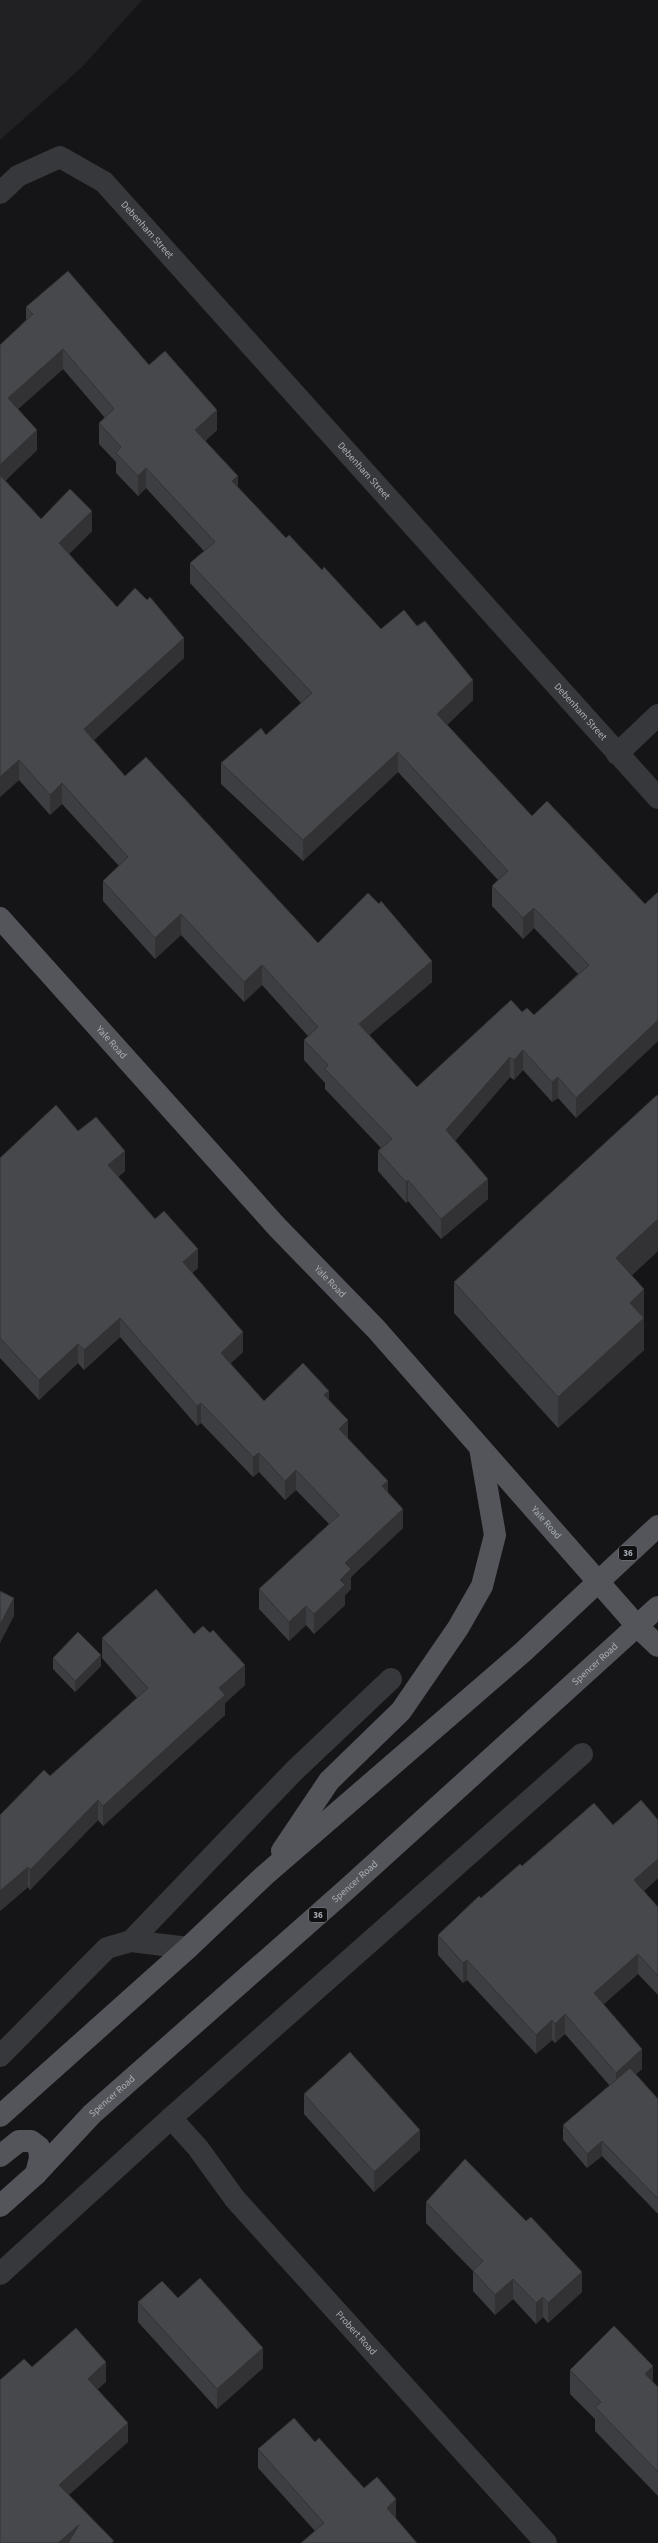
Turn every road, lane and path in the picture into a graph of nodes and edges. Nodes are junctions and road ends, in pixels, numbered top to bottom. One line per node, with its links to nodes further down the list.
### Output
1 (0, 193): 3 (street, Debenham Street)
2 (658, 715): 3 (street)
3 (617, 754): 4 (street, Debenham Street)
4 (658, 798)
5 (0, 918): 6 (main road, Yale Road)
6 (480, 1448): 8 (main road, Yale Road); 14 (main road)
7 (658, 1526): 8 (main road, 36)
8 (599, 1579): 10 (main road, Yale Road); 14 (main road, 36)
9 (658, 1607): 10 (main road, Spencer Road / 36)
10 (638, 1627): 11 (main road, Yale Road); 21 (main road, Spencer Road / 36)
11 (658, 1646)
12 (391, 1679): 15 (street)
13 (582, 1754): 19 (street)
14 (265, 1875): 16 (main road, 36)
15 (131, 1941): 16 (street); 17 (street)
16 (188, 1948): 18 (main road, 36)
17 (0, 2056)
18 (0, 2116)
19 (171, 2118): 23 (street); 24 (street, Probert Road)
20 (0, 2156): 21 (main road)
21 (36, 2174): 22 (main road, Spencer Road / 36)
22 (0, 2206)
23 (0, 2274)
24 (546, 2543)

